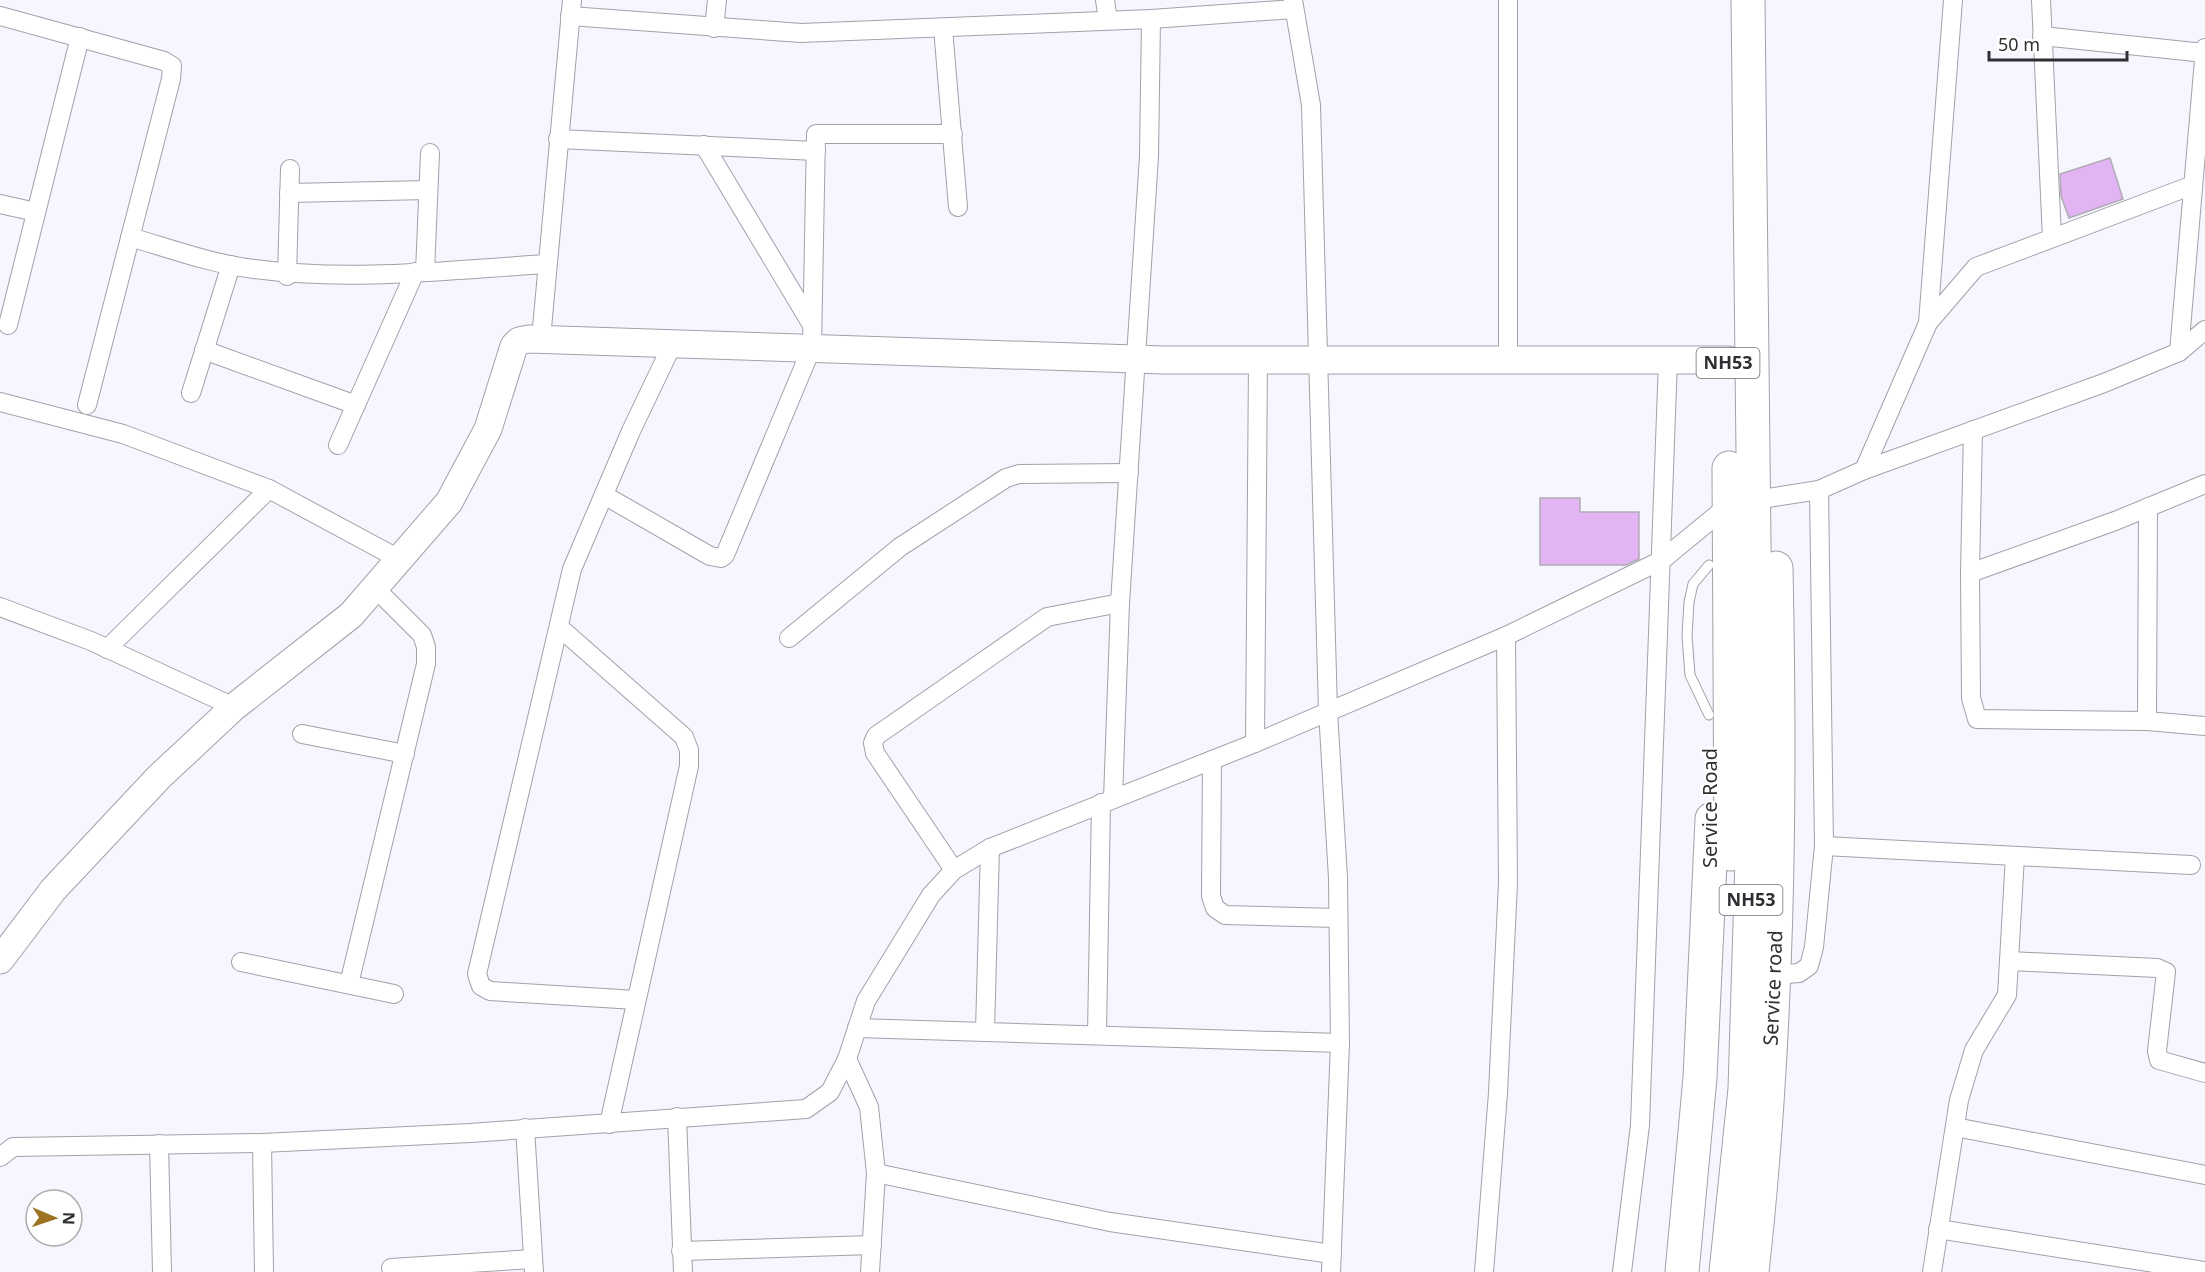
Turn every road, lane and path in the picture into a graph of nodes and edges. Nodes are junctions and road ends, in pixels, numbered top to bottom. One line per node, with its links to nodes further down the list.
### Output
1 (717, 0): 14 (street)
2 (1105, 0): 12 (street)
3 (1508, 0): 48 (street)
4 (1727, 0): 50 (highway, NH53)
5 (1748, 0): 64 (highway, NH53)
6 (1953, 0): 37 (street)
7 (2041, 0): 15 (street)
8 (1294, 4): 11 (street); 47 (street)
9 (571, 8): 14 (street); 20 (street)
10 (0, 16): 16 (street)
11 (1151, 19): 12 (street); 45 (street)
12 (1108, 20): 13 (street)
13 (943, 27): 14 (street); 19 (street)
14 (714, 28)
15 (2042, 36): 18 (street); 32 (street)
16 (80, 37): 30 (street); 31 (street)
17 (2205, 48): 18 (street)
18 (2205, 53): 25 (street)
19 (953, 134): 22 (street); 29 (street)
20 (558, 139): 21 (street); 33 (street)
21 (704, 145): 22 (street); 40 (street)
22 (816, 151): 40 (street)
23 (430, 153): 26 (street)
24 (290, 169): 27 (street)
25 (2193, 185): 32 (street); 44 (street)
26 (429, 190): 27 (street); 35 (street)
27 (289, 194): 36 (street)
28 (0, 204): 30 (street)
29 (958, 207)
30 (36, 212): 38 (street)
31 (130, 237): 34 (street); 53 (street)
32 (2052, 238): 37 (street)
33 (547, 264): 35 (street); 41 (street)
34 (231, 265): 36 (street); 43 (street)
35 (420, 272): 36 (street); 54 (street)
36 (287, 274)
37 (1928, 323): 57 (street)
38 (8, 325)
39 (2205, 330): 44 (street)
40 (812, 336): 42 (main road); 45 (main road); 62 (street)
41 (541, 339): 42 (main road); 65 (main road)
42 (673, 343): 62 (street)
43 (204, 350): 51 (street); 54 (street)
44 (2179, 352): 55 (street)
45 (1134, 359): 46 (main road); 58 (street)
46 (1258, 360): 47 (main road); 80 (street)
47 (1319, 360): 48 (main road); 76 (street)
48 (1508, 360): 49 (main road)
49 (1668, 360): 50 (main road); 66 (street)
50 (1728, 360): 64 (highway, NH53)
51 (191, 393)
52 (0, 402): 60 (street)
53 (87, 405)
54 (356, 405): 56 (street)
55 (1973, 430): 57 (street); 67 (street)
56 (338, 445)
57 (1864, 470): 61 (street)
58 (1129, 473): 69 (street); 73 (street)
59 (2205, 484): 63 (street)
60 (269, 489): 65 (street); 74 (street)
61 (1819, 490): 64 (street); 84 (street)
62 (604, 495): 71 (street)
63 (2148, 507): 67 (street); 77 (street)
64 (1741, 516): 66 (street); 93 (highway, Service road); 126 (highway, Service Road); 127 (highway, NH53); 128 (highway, NH53)
65 (399, 559): 68 (main road)
66 (1662, 560): 72 (street); 125 (street)
67 (1970, 573): 77 (street)
68 (374, 587): 75 (main road); 81 (street)
69 (1120, 603): 83 (street); 88 (street)
70 (0, 607): 74 (street)
71 (559, 627): 96 (street); 96 (street)
72 (1506, 636): 76 (street); 124 (street)
73 (789, 638)
74 (107, 649): 75 (street)
75 (234, 707): 90 (main road)
76 (1328, 711): 80 (street); 89 (street)
77 (2147, 721): 78 (street)
78 (2205, 726)
79 (302, 734): 81 (street)
80 (1255, 743): 82 (street)
81 (405, 754): 94 (street)
82 (1212, 760): 83 (street); 89 (street)
83 (1107, 801): 85 (street); 99 (street)
84 (1824, 846): 86 (street); 93 (street)
85 (990, 848): 88 (street); 98 (street)
86 (2015, 856): 87 (street); 91 (street)
87 (2191, 865)
88 (954, 870): 97 (street)
89 (1338, 918): 100 (street)
90 (0, 960)
91 (2009, 961): 102 (street); 105 (street)
92 (241, 962): 94 (street)
93 (1774, 975): 129 (highway, Service road)
94 (349, 984): 95 (street)
95 (394, 994)
96 (636, 1000): 104 (street)
97 (857, 1028): 98 (street); 101 (street)
98 (985, 1031): 99 (street)
99 (1097, 1034): 100 (street)
100 (1340, 1043): 115 (street)
101 (847, 1059): 103 (street); 110 (street)
102 (2205, 1073)
103 (677, 1117): 104 (street); 114 (street)
104 (609, 1124): 106 (street)
105 (1955, 1127): 111 (street); 112 (street)
106 (525, 1128): 107 (street); 116 (street)
107 (262, 1143): 108 (street); 120 (street)
108 (159, 1144): 109 (street); 119 (street)
109 (0, 1156)
110 (876, 1173): 113 (street); 115 (street)
111 (2205, 1174)
112 (1938, 1229): 118 (street); 130 (street)
113 (872, 1245): 114 (street); 122 (street)
114 (681, 1251): 121 (street)
115 (1332, 1254): 123 (street)
116 (533, 1265): 117 (street)
117 (391, 1268)
118 (2205, 1271)
119 (162, 1272)
120 (264, 1272)
121 (683, 1272)
122 (870, 1272)
123 (1330, 1272)
124 (1484, 1272)
125 (1622, 1272)
126 (1682, 1272)
127 (1706, 1272)
128 (1726, 1272)
129 (1752, 1272)
130 (1932, 1272)

